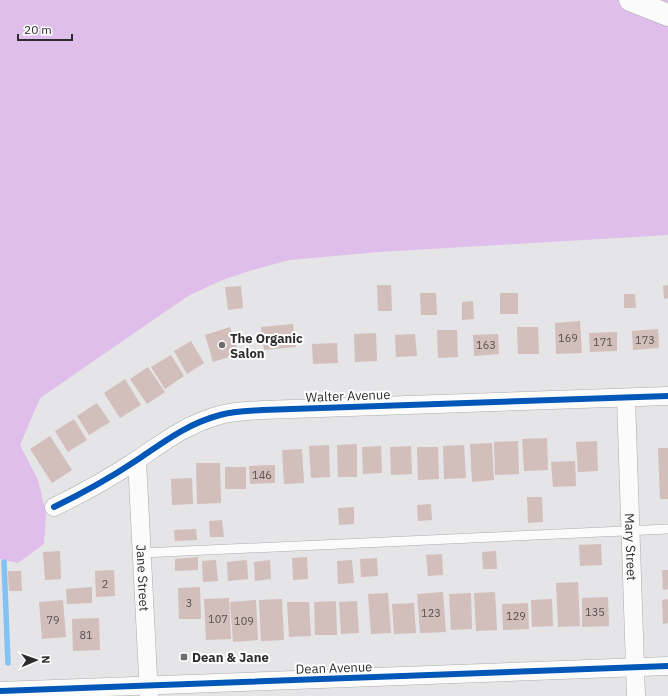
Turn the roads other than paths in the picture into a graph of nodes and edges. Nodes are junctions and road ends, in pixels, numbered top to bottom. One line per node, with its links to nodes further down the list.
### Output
1 (630, 0): 2 (main road)
2 (668, 15)
3 (668, 396): 4 (street, Walter Avenue)
4 (626, 398): 5 (street, Walter Avenue); 8 (street, Mary Street)
5 (137, 460): 6 (street, Walter Avenue); 9 (street, Jane Street)
6 (54, 507)
7 (668, 529): 8 (lane)
8 (631, 531): 9 (lane); 11 (street, Mary Street)
9 (142, 553): 13 (street, Jane Street)
10 (668, 666): 11 (street, Dean Avenue)
11 (636, 668): 13 (street, Dean Avenue); 14 (street, Mary Street)
12 (0, 691): 13 (street, Dean Avenue)
13 (149, 691)
14 (636, 696)

